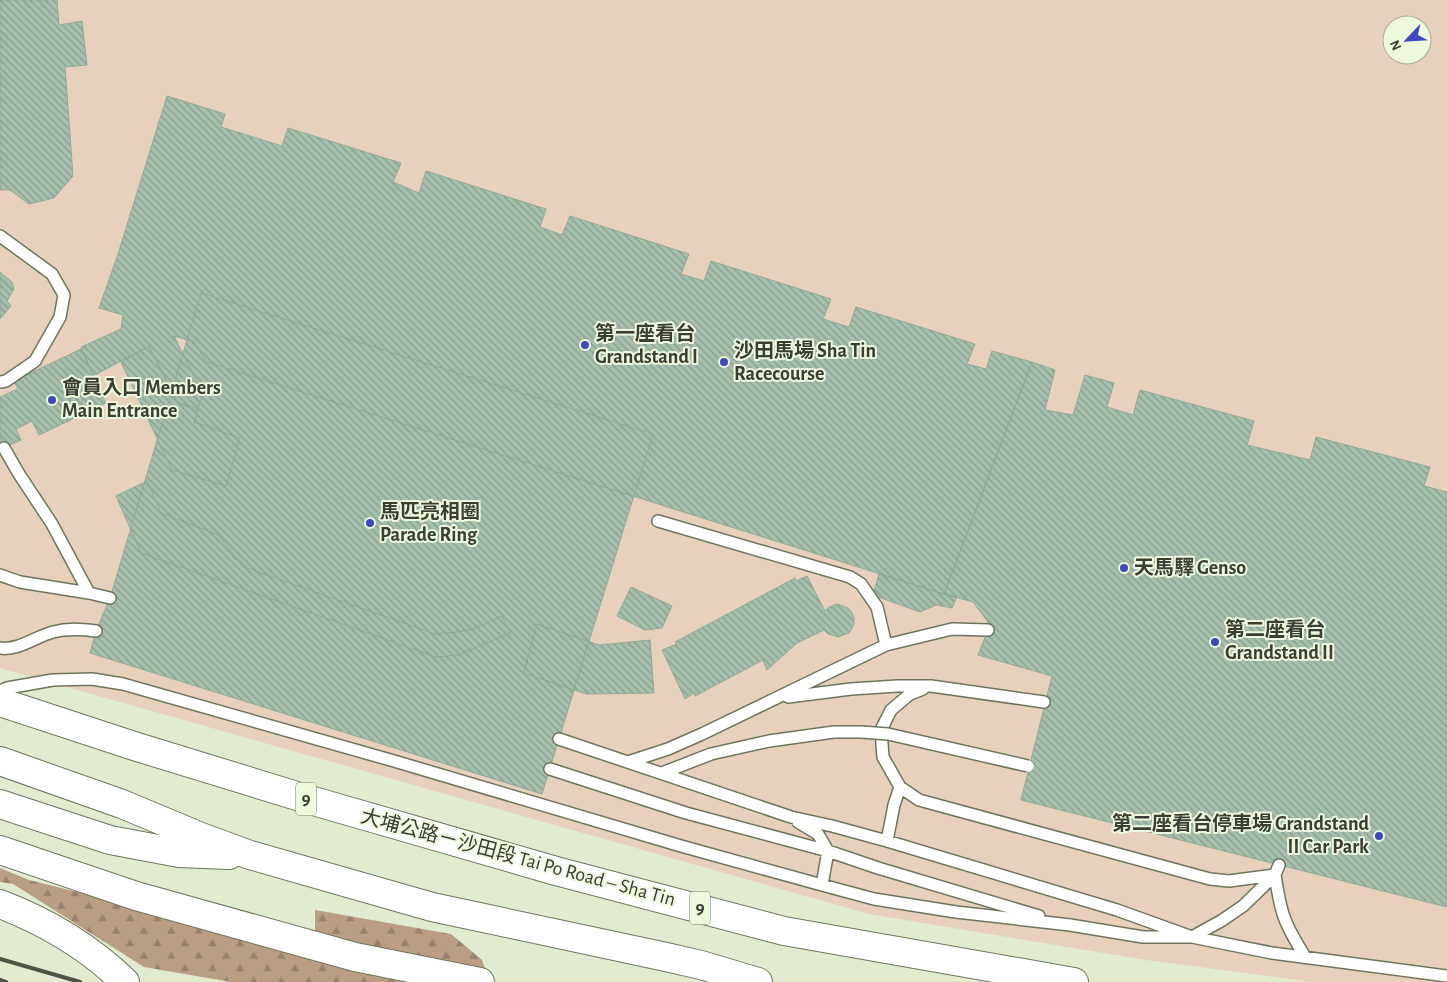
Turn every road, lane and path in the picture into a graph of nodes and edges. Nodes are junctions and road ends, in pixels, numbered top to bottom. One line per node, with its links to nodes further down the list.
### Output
1 (0, 236): 2 (lane)
2 (0, 382)
3 (4, 448): 6 (lane)
4 (658, 521): 10 (lane)
5 (0, 575): 6 (lane)
6 (89, 593): 7 (lane)
7 (110, 598)
8 (988, 630): 10 (lane)
9 (96, 631): 11 (lane)
10 (886, 645): 14 (lane)
11 (0, 648)
12 (931, 686): 14 (lane); 16 (lane); 23 (lane)
13 (0, 691): 31 (lane)
14 (778, 698): 19 (lane)
15 (0, 702): 40 (main road, 大埔公路－沙田段 Tai Po Road – Sha Tin / 9)
16 (1044, 702)
17 (559, 739): 19 (lane)
18 (0, 761): 29 (main road)
19 (628, 762): 22 (lane)
20 (1028, 766): 22 (lane, bridge)
21 (550, 769): 28 (lane)
22 (662, 773): 25 (lane)
23 (900, 788): 26 (lane); 30 (lane)
24 (0, 804): 29 (main road)
25 (791, 817): 26 (lane); 28 (lane)
26 (887, 841): 34 (lane)
27 (0, 850): 38 (main road)
28 (828, 851): 31 (lane); 33 (lane)
29 (250, 855): 39 (main road)
30 (1277, 870): 34 (lane); 35 (lane)
31 (822, 885): 33 (lane)
32 (0, 904): 37 (main road)
33 (1070, 925): 34 (lane)
34 (1192, 937): 35 (lane)
35 (1305, 957): 36 (lane)
36 (1447, 976)
37 (126, 982)
38 (480, 982)
39 (758, 982)
40 (1074, 982)

